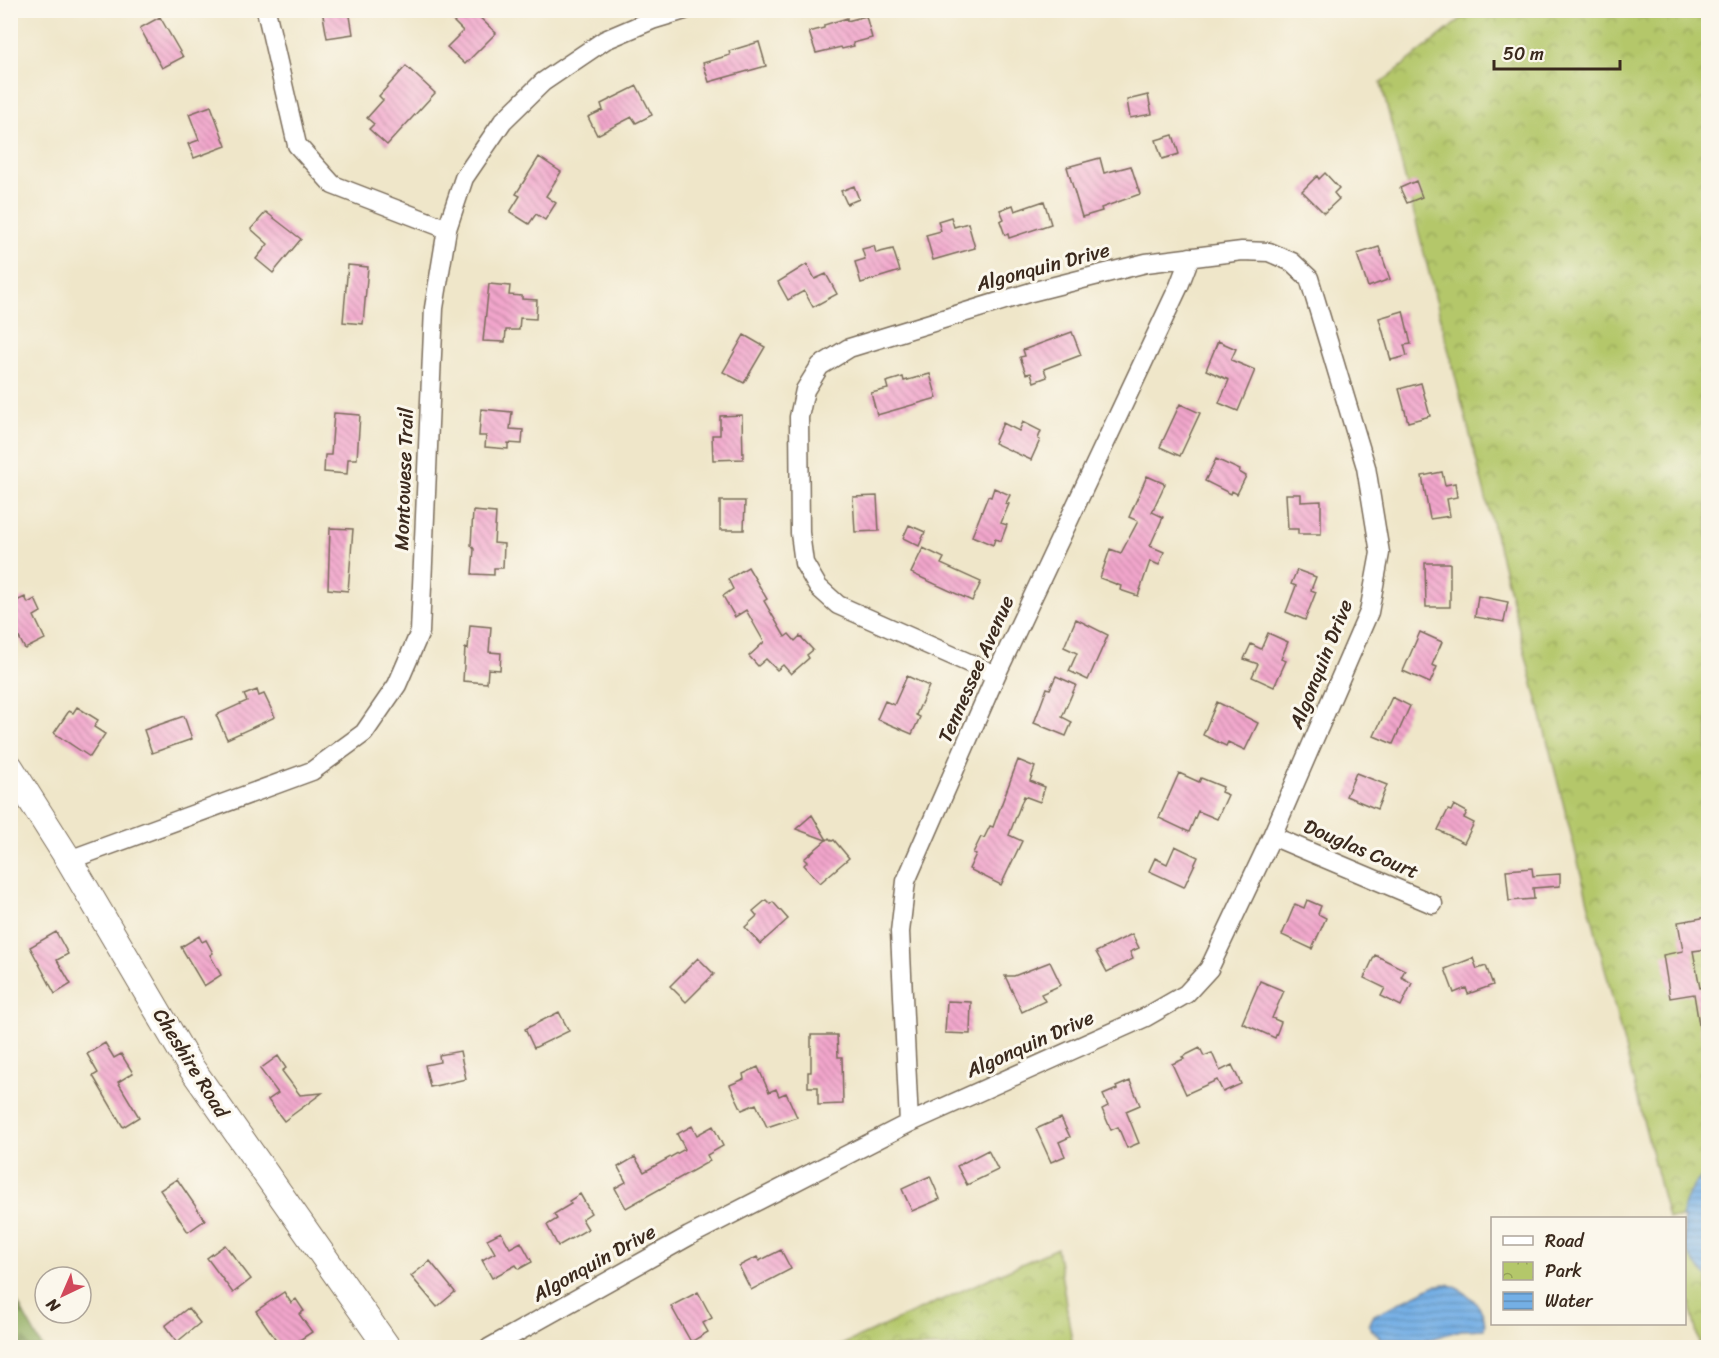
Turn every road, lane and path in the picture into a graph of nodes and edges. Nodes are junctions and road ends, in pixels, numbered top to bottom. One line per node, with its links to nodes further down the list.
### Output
1 (266, 10): 3 (street)
2 (685, 10): 3 (street, Montowese Trail)
3 (447, 229): 8 (street, Montowese Trail)
4 (1190, 257): 5 (street, Tennessee Avenue); 5 (street, Algonquin Drive); 7 (street, Algonquin Drive)
5 (996, 675): 10 (street, Tennessee Avenue)
6 (10, 767): 8 (street, Cheshire Road)
7 (1272, 836): 9 (street, Douglas Court); 10 (street, Algonquin Drive)
8 (69, 860): 11 (street, Cheshire Road)
9 (1433, 904)
10 (909, 1123): 12 (street, Algonquin Drive)
11 (388, 1347)
12 (489, 1347)

